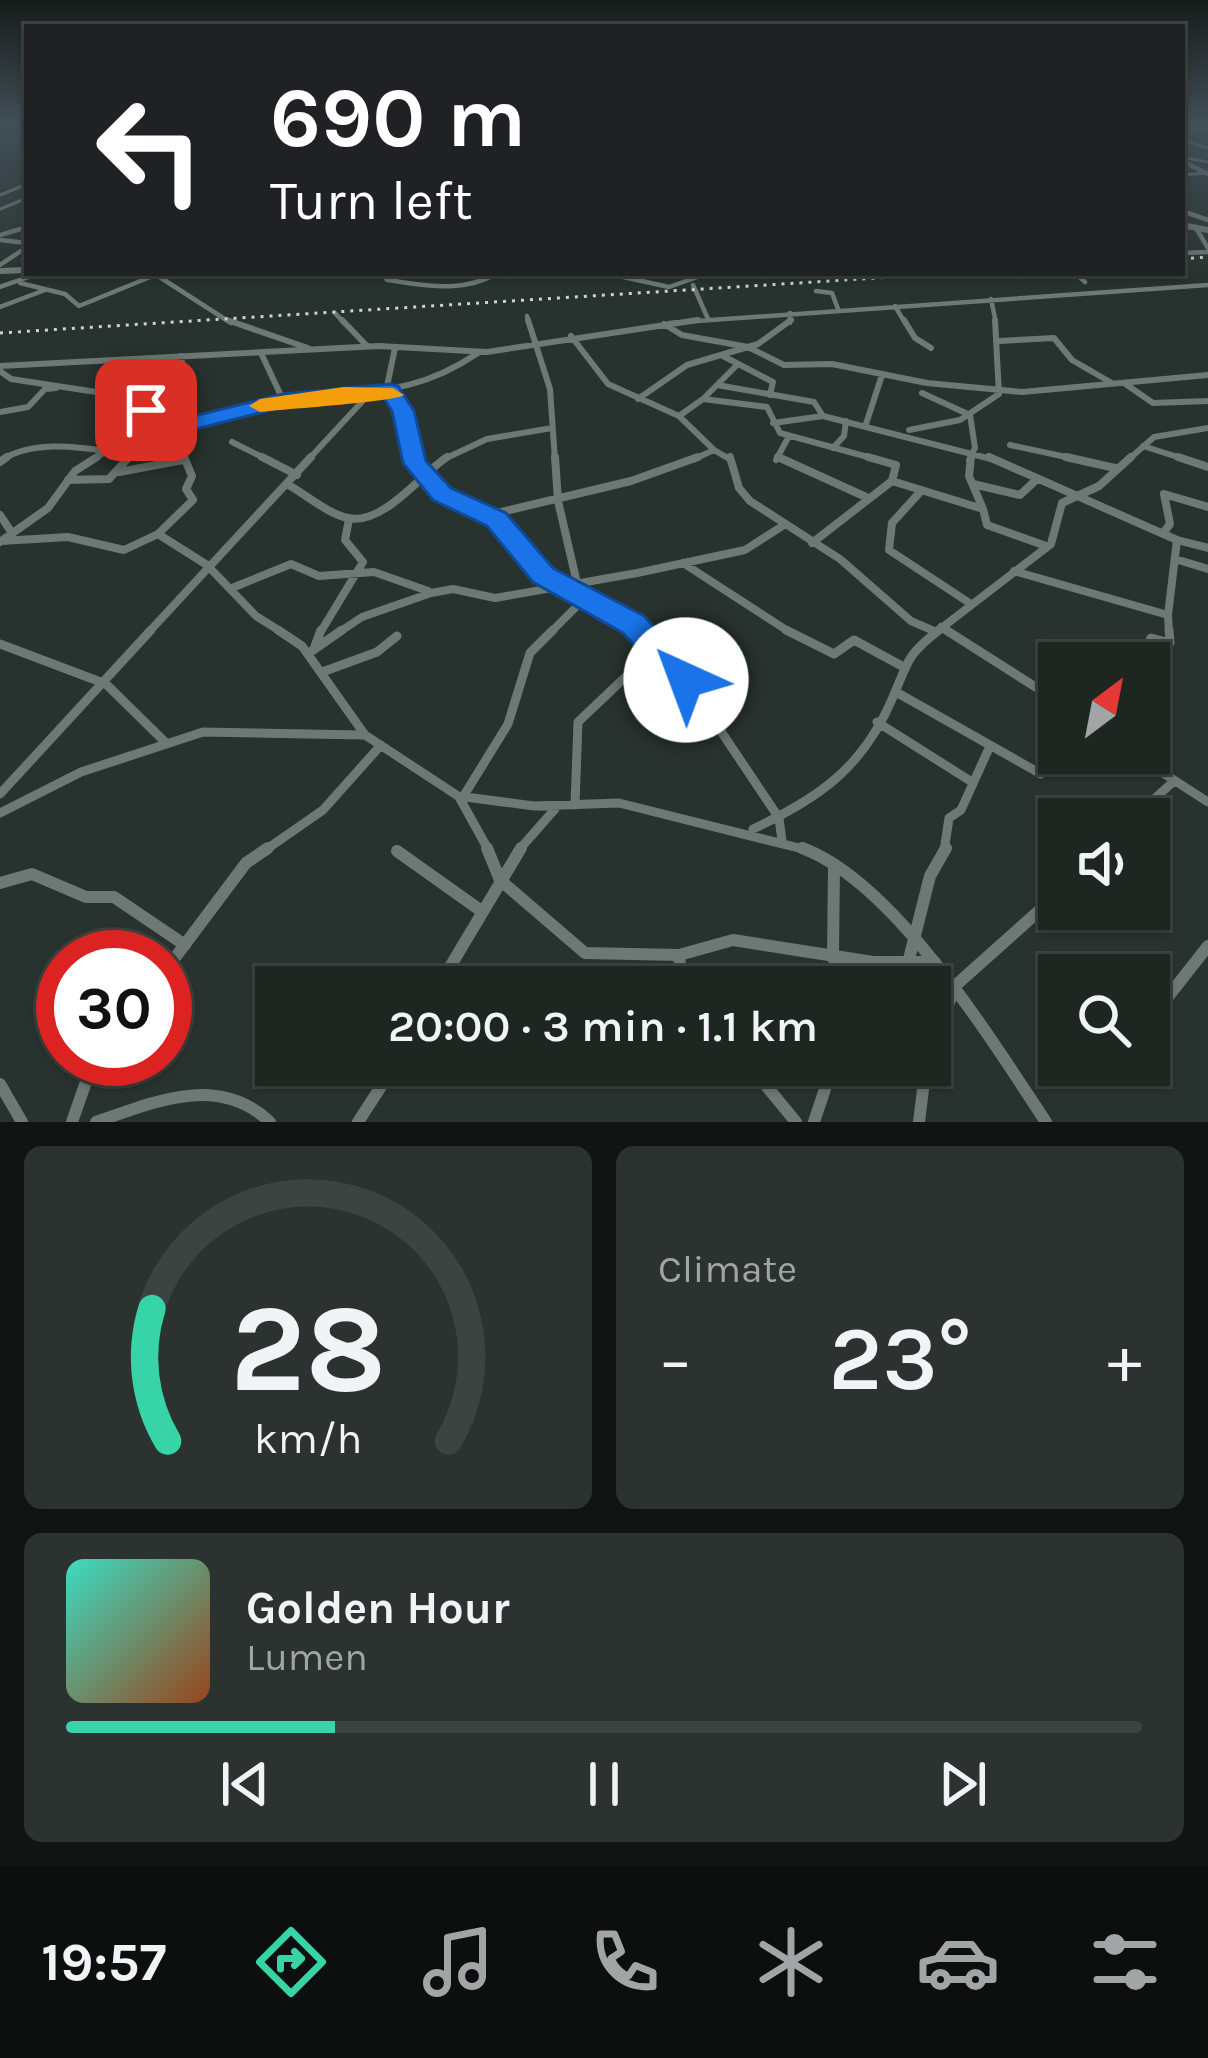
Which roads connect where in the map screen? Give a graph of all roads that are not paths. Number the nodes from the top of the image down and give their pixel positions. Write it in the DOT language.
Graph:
graph roads {
  1 [pos="1208,225"];
  2 [pos="1185,226"];
  3 [pos="1196,228"];
  4 [pos="24,248"];
  5 [pos="1208,250"];
  6 [pos="0,268"];
  7 [pos="34,276"];
  8 [pos="154,276"];
  9 [pos="161,276"];
  10 [pos="385,276"];
  11 [pos="492,276"];
  12 [pos="614,276"];
  13 [pos="700,276"];
  14 [pos="1078,276"];
  15 [pos="1085,282"];
  16 [pos="20,283"];
  17 [pos="693,283"];
  18 [pos="1208,285"];
  19 [pos="0,287"];
  20 [pos="46,290"];
  21 [pos="816,292"];
  22 [pos="991,299"];
  23 [pos="896,306"];
  24 [pos="0,307"];
  25 [pos="839,310"];
  26 [pos="335,313"];
  27 [pos="790,313"];
  28 [pos="527,316"];
  29 [pos="709,319"];
  30 [pos="662,323"];
  31 [pos="586,333"];
  32 [pos="569,335"];
  33 [pos="579,341"];
  34 [pos="1000,341"];
  35 [pos="534,343"];
  36 [pos="368,347"];
  37 [pos="392,348"];
  38 [pos="752,348"];
  39 [pos="932,348"];
  40 [pos="316,350"];
  41 [pos="261,352"];
  42 [pos="479,352"];
  43 [pos="203,354"];
  44 [pos="722,355"];
  45 [pos="181,356"];
  46 [pos="738,364"];
  47 [pos="784,365"];
  48 [pos="0,369"];
  49 [pos="183,369"];
  50 [pos="883,375"];
  51 [pos="1208,375"];
  52 [pos="4,379"];
  53 [pos="1123,381"];
  54 [pos="773,382"];
  55 [pos="1112,382"];
  56 [pos="717,385"];
  57 [pos="62,388"];
  58 [pos="1002,390"];
  59 [pos="388,391"];
  60 [pos="371,392"];
  61 [pos="770,392"];
  62 [pos="922,393"];
  63 [pos="636,399"];
  64 [pos="703,399"];
  65 [pos="283,400"];
  66 [pos="1208,401"];
  67 [pos="767,407"];
  68 [pos="0,412"];
  69 [pos="970,415"];
  70 [pos="169,416"];
  71 [pos="679,416"];
  72 [pos="823,416"];
  73 [pos="846,422"];
  74 [pos="772,423"];
  75 [pos="188,424"];
  76 [pos="866,424"];
  77 [pos="552,428"];
  78 [pos="1208,428"];
  79 [pos="168,429"];
  80 [pos="902,430"];
  81 [pos="789,436"];
  82 [pos="145,440"];
  83 [pos="232,442"];
  84 [pos="1142,445"];
  85 [pos="1010,446"];
  86 [pos="833,448"];
  87 [pos="714,450"];
  88 [pos="107,451"];
  89 [pos="974,451"];
  90 [pos="183,460"];
  91 [pos="0,462"];
  92 [pos="1115,467"];
  93 [pos="1208,467"];
  94 [pos="117,472"];
  95 [pos="424,474"];
  96 [pos="297,475"];
  97 [pos="1037,479"];
  98 [pos="68,480"];
  99 [pos="892,481"];
  100 [pos="972,483"];
  101 [pos="287,484"];
  102 [pos="921,491"];
  103 [pos="1001,492"];
  104 [pos="977,495"];
  105 [pos="1077,496"];
  106 [pos="867,497"];
  107 [pos="557,501"];
  108 [pos="964,503"];
  109 [pos="1208,507"];
  110 [pos="982,509"];
  111 [pos="0,515"];
  112 [pos="489,515"];
  113 [pos="349,519"];
  114 [pos="784,525"];
  115 [pos="11,532"];
  116 [pos="1164,532"];
  117 [pos="158,533"];
  118 [pos="24,539"];
  119 [pos="0,541"];
  120 [pos="1178,541"];
  121 [pos="812,543"];
  122 [pos="1048,546"];
  123 [pos="1208,548"];
  124 [pos="709,558"];
  125 [pos="1175,559"];
  126 [pos="677,561"];
  127 [pos="207,566"];
  128 [pos="697,567"];
  129 [pos="1208,569"];
  130 [pos="359,570"];
  131 [pos="1014,571"];
  132 [pos="577,583"];
  133 [pos="558,585"];
  134 [pos="232,588"];
  135 [pos="431,592"];
  136 [pos="584,599"];
  137 [pos="970,604"];
  138 [pos="1168,615"];
  139 [pos="938,630"];
  140 [pos="397,636"];
  141 [pos="650,642"];
  142 [pos="1170,642"];
  143 [pos="0,644"];
  144 [pos="312,651"];
  145 [pos="900,665"];
  146 [pos="325,671"];
  147 [pos="101,681"];
  148 [pos="1038,690"];
  149 [pos="896,692"];
  150 [pos="344,712"];
  151 [pos="877,722"];
  152 [pos="333,731"];
  153 [pos="365,735"];
  154 [pos="166,743"];
  155 [pos="381,744"];
  156 [pos="990,746"];
  157 [pos="1038,772"];
  158 [pos="1164,774"];
  159 [pos="1174,781"];
  160 [pos="972,782"];
  161 [pos="0,794"];
  162 [pos="461,796"];
  163 [pos="1155,798"];
  164 [pos="1208,802"];
  165 [pos="575,805"];
  166 [pos="557,807"];
  167 [pos="0,813"];
  168 [pos="779,818"];
  169 [pos="749,830"];
  170 [pos="782,841"];
  171 [pos="397,851"];
  172 [pos="834,864"];
  173 [pos="500,880"];
  174 [pos="0,883"];
  175 [pos="480,910"];
  176 [pos="1038,912"];
  177 [pos="163,930"];
  178 [pos="192,936"];
  179 [pos="914,940"];
  180 [pos="1208,946"];
  181 [pos="679,955"];
  182 [pos="833,957"];
  183 [pos="936,962"];
  184 [pos="908,963"];
  185 [pos="449,966"];
  186 [pos="680,966"];
  187 [pos="836,966"];
  188 [pos="956,985"];
  189 [pos="1170,994"];
  190 [pos="951,997"];
  191 [pos="0,1084"];
  192 [pos="85,1086"];
  193 [pos="381,1086"];
  194 [pos="766,1086"];
  195 [pos="825,1086"];
  196 [pos="924,1086"];
  197 [pos="22,1122"];
  198 [pos="72,1122"];
  199 [pos="96,1122"];
  200 [pos="270,1122"];
  201 [pos="358,1122"];
  202 [pos="796,1122"];
  203 [pos="814,1122"];
  204 [pos="920,1122"];
  205 [pos="1046,1122"];
  1 -- 3 [label="street"];
  2 -- 3 [label="street"];
  3 -- 5 [label="street"];
  4 -- 6 [label="street"];
  7 -- 16 [label="street"];
  8 -- 20 [label="street"];
  9 -- 40 [label="street"];
  10 -- 11 [label="street"];
  12 -- 17 [label="street"];
  13 -- 17 [label="street"];
  14 -- 15 [label="street"];
  16 -- 19 [label="street"];
  16 -- 20 [label="street"];
  17 -- 29 [label="street"];
  18 -- 22 [label="street"];
  20 -- 24 [label="street"];
  21 -- 25 [label="street"];
  22 -- 23 [label="street"];
  22 -- 34 [label="street"];
  23 -- 25 [label="street"];
  23 -- 39 [label="street"];
  25 -- 27 [label="street"];
  26 -- 36 [label="street"];
  27 -- 29 [label="street"];
  27 -- 38 [label="street"];
  28 -- 35 [label="street"];
  29 -- 30 [label="street"];
  30 -- 31 [label="street"];
  30 -- 38 [label="street"];
  31 -- 32 [label="street"];
  31 -- 33 [label="street"];
  32 -- 33 [label="street"];
  32 -- 35 [label="street"];
  33 -- 63 [label="street"];
  34 -- 55 [label="street"];
  34 -- 58 [label="street"];
  35 -- 42 [label="street"];
  35 -- 77 [label="street"];
  36 -- 37 [label="street"];
  36 -- 40 [label="street"];
  37 -- 42 [label="street"];
  37 -- 59 [label="street"];
  38 -- 44 [label="street"];
  38 -- 47 [label="street"];
  40 -- 41 [label="street"];
  41 -- 43 [label="street"];
  41 -- 65 [label="street"];
  42 -- 59 [label="street"];
  43 -- 45 [label="street"];
  43 -- 49 [label="street"];
  44 -- 46 [label="street"];
  44 -- 63 [label="street"];
  45 -- 48 [label="street"];
  45 -- 49 [label="street"];
  46 -- 54 [label="street"];
  46 -- 56 [label="street"];
  47 -- 50 [label="street"];
  47 -- 54 [label="street"];
  48 -- 52 [label="street"];
  49 -- 70 [label="street"];
  50 -- 58 [label="street"];
  50 -- 76 [label="street"];
  51 -- 53 [label="street"];
  52 -- 57 [label="street"];
  53 -- 55 [label="street"];
  53 -- 66 [label="street"];
  54 -- 61 [label="street"];
  55 -- 58 [label="street"];
  56 -- 61 [label="street"];
  56 -- 64 [label="street"];
  57 -- 68 [label="street"];
  57 -- 70 [label="street"];
  58 -- 69 [label="street"];
  59 -- 60 [label="street"];
  59 -- 95 [label="street"];
  60 -- 65 [label="street"];
  60 -- 96 [label="street"];
  61 -- 67 [label="street"];
  61 -- 72 [label="street"];
  62 -- 69 [label="street"];
  63 -- 71 [label="street"];
  64 -- 67 [label="street"];
  64 -- 71 [label="street"];
  65 -- 75 [label="street"];
  67 -- 74 [label="street"];
  69 -- 80 [label="street"];
  69 -- 89 [label="street"];
  70 -- 75 [label="street"];
  70 -- 79 [label="street"];
  71 -- 87 [label="street"];
  72 -- 73 [label="street"];
  72 -- 74 [label="street"];
  73 -- 76 [label="street"];
  73 -- 86 [label="street"];
  74 -- 81 [label="street"];
  75 -- 79 [label="street"];
  76 -- 80 [label="street"];
  77 -- 95 [label="street"];
  77 -- 107 [label="street"];
  78 -- 84 [label="street"];
  79 -- 82 [label="street"];
  79 -- 90 [label="street"];
  80 -- 89 [label="street"];
  81 -- 86 [label="street"];
  81 -- 106 [label="street"];
  82 -- 88 [label="street"];
  82 -- 94 [label="street"];
  83 -- 96 [label="street"];
  84 -- 92 [label="street"];
  84 -- 93 [label="street"];
  85 -- 92 [label="street"];
  86 -- 99 [label="street"];
  87 -- 107 [label="street"];
  87 -- 114 [label="street"];
  88 -- 91 [label="street"];
  88 -- 98 [label="street"];
  89 -- 97 [label="street"];
  89 -- 100 [label="street"];
  90 -- 94 [label="street"];
  90 -- 117 [label="street"];
  92 -- 105 [label="street"];
  94 -- 98 [label="street"];
  95 -- 112 [label="street"];
  95 -- 113 [label="street"];
  96 -- 101 [label="street"];
  97 -- 103 [label="street"];
  97 -- 105 [label="street"];
  98 -- 115 [label="street"];
  99 -- 102 [label="street"];
  99 -- 106 [label="street"];
  100 -- 103 [label="street"];
  100 -- 104 [label="street"];
  101 -- 113 [label="street"];
  101 -- 127 [label="street"];
  102 -- 108 [label="street"];
  102 -- 137 [label="street"];
  103 -- 104 [label="street"];
  104 -- 108 [label="street"];
  104 -- 110 [label="street"];
  105 -- 116 [label="street"];
  105 -- 122 [label="street"];
  106 -- 121 [label="street"];
  107 -- 112 [label="street"];
  107 -- 132 [label="street"];
  108 -- 110 [label="street"];
  109 -- 116 [label="street"];
  110 -- 122 [label="street"];
  111 -- 115 [label="street"];
  112 -- 133 [label="street"];
  113 -- 130 [label="street"];
  114 -- 121 [label="street"];
  114 -- 124 [label="street"];
  115 -- 118 [label="street"];
  115 -- 119 [label="street"];
  116 -- 120 [label="street"];
  117 -- 118 [label="street"];
  117 -- 127 [label="street"];
  118 -- 119 [label="street"];
  120 -- 123 [label="street"];
  120 -- 125 [label="street"];
  121 -- 139 [label="street"];
  122 -- 131 [label="street"];
  124 -- 126 [label="street"];
  124 -- 128 [label="street"];
  125 -- 129 [label="street"];
  125 -- 138 [label="street"];
  126 -- 128 [label="street"];
  126 -- 132 [label="street"];
  127 -- 134 [label="street"];
  127 -- 147 [label="street"];
  128 -- 145 [label="street"];
  130 -- 134 [label="street"];
  130 -- 135 [label="street"];
  130 -- 144 [label="street"];
  131 -- 137 [label="street"];
  131 -- 138 [label="street"];
  132 -- 133 [label="street"];
  133 -- 135 [label="street"];
  133 -- 136 [label="street"];
  134 -- 144 [label="street"];
  135 -- 144 [label="street"];
  136 -- 141 [label="street"];
  136 -- 162 [label="street"];
  137 -- 139 [label="street"];
  138 -- 142 [label="street"];
  139 -- 145 [label="street"];
  139 -- 148 [label="street"];
  140 -- 146 [label="street"];
  141 -- 165 [label="street"];
  141 -- 168 [label="street"];
  143 -- 147 [label="street"];
  144 -- 146 [label="street"];
  145 -- 149 [label="street"];
  146 -- 150 [label="street"];
  147 -- 154 [label="street"];
  147 -- 161 [label="street"];
  149 -- 151 [label="street"];
  149 -- 156 [label="street"];
  150 -- 152 [label="street"];
  150 -- 153 [label="street"];
  151 -- 160 [label="street"];
  151 -- 168 [label="street"];
  152 -- 153 [label="street"];
  152 -- 154 [label="street"];
  153 -- 155 [label="street"];
  154 -- 167 [label="street"];
  155 -- 162 [label="street"];
  155 -- 178 [label="street"];
  156 -- 157 [label="street"];
  156 -- 160 [label="street"];
  158 -- 159 [label="street"];
  159 -- 163 [label="street"];
  159 -- 164 [label="street"];
  160 -- 179 [label="street"];
  162 -- 166 [label="street"];
  162 -- 173 [label="street"];
  165 -- 166 [label="street"];
  165 -- 169 [label="street"];
  166 -- 173 [label="street"];
  168 -- 169 [label="street"];
  168 -- 170 [label="street"];
  169 -- 170 [label="street"];
  170 -- 172 [label="street"];
  171 -- 175 [label="street"];
  172 -- 179 [label="street"];
  172 -- 182 [label="street"];
  173 -- 175 [label="street"];
  173 -- 181 [label="street"];
  174 -- 177 [label="street"];
  175 -- 185 [label="street"];
  176 -- 188 [label="street"];
  179 -- 183 [label="street"];
  179 -- 184 [label="street"];
  180 -- 189 [label="street"];
  181 -- 182 [label="street"];
  181 -- 186 [label="street"];
  182 -- 184 [label="street"];
  182 -- 187 [label="street"];
  183 -- 184 [label="street"];
  183 -- 188 [label="street"];
  188 -- 190 [label="street"];
  188 -- 205 [label="street"];
  191 -- 197 [label="street"];
  192 -- 198 [label="street"];
  193 -- 201 [label="street"];
  194 -- 202 [label="street"];
  195 -- 203 [label="street"];
  196 -- 204 [label="street"];
  199 -- 200 [label="street"];
}
